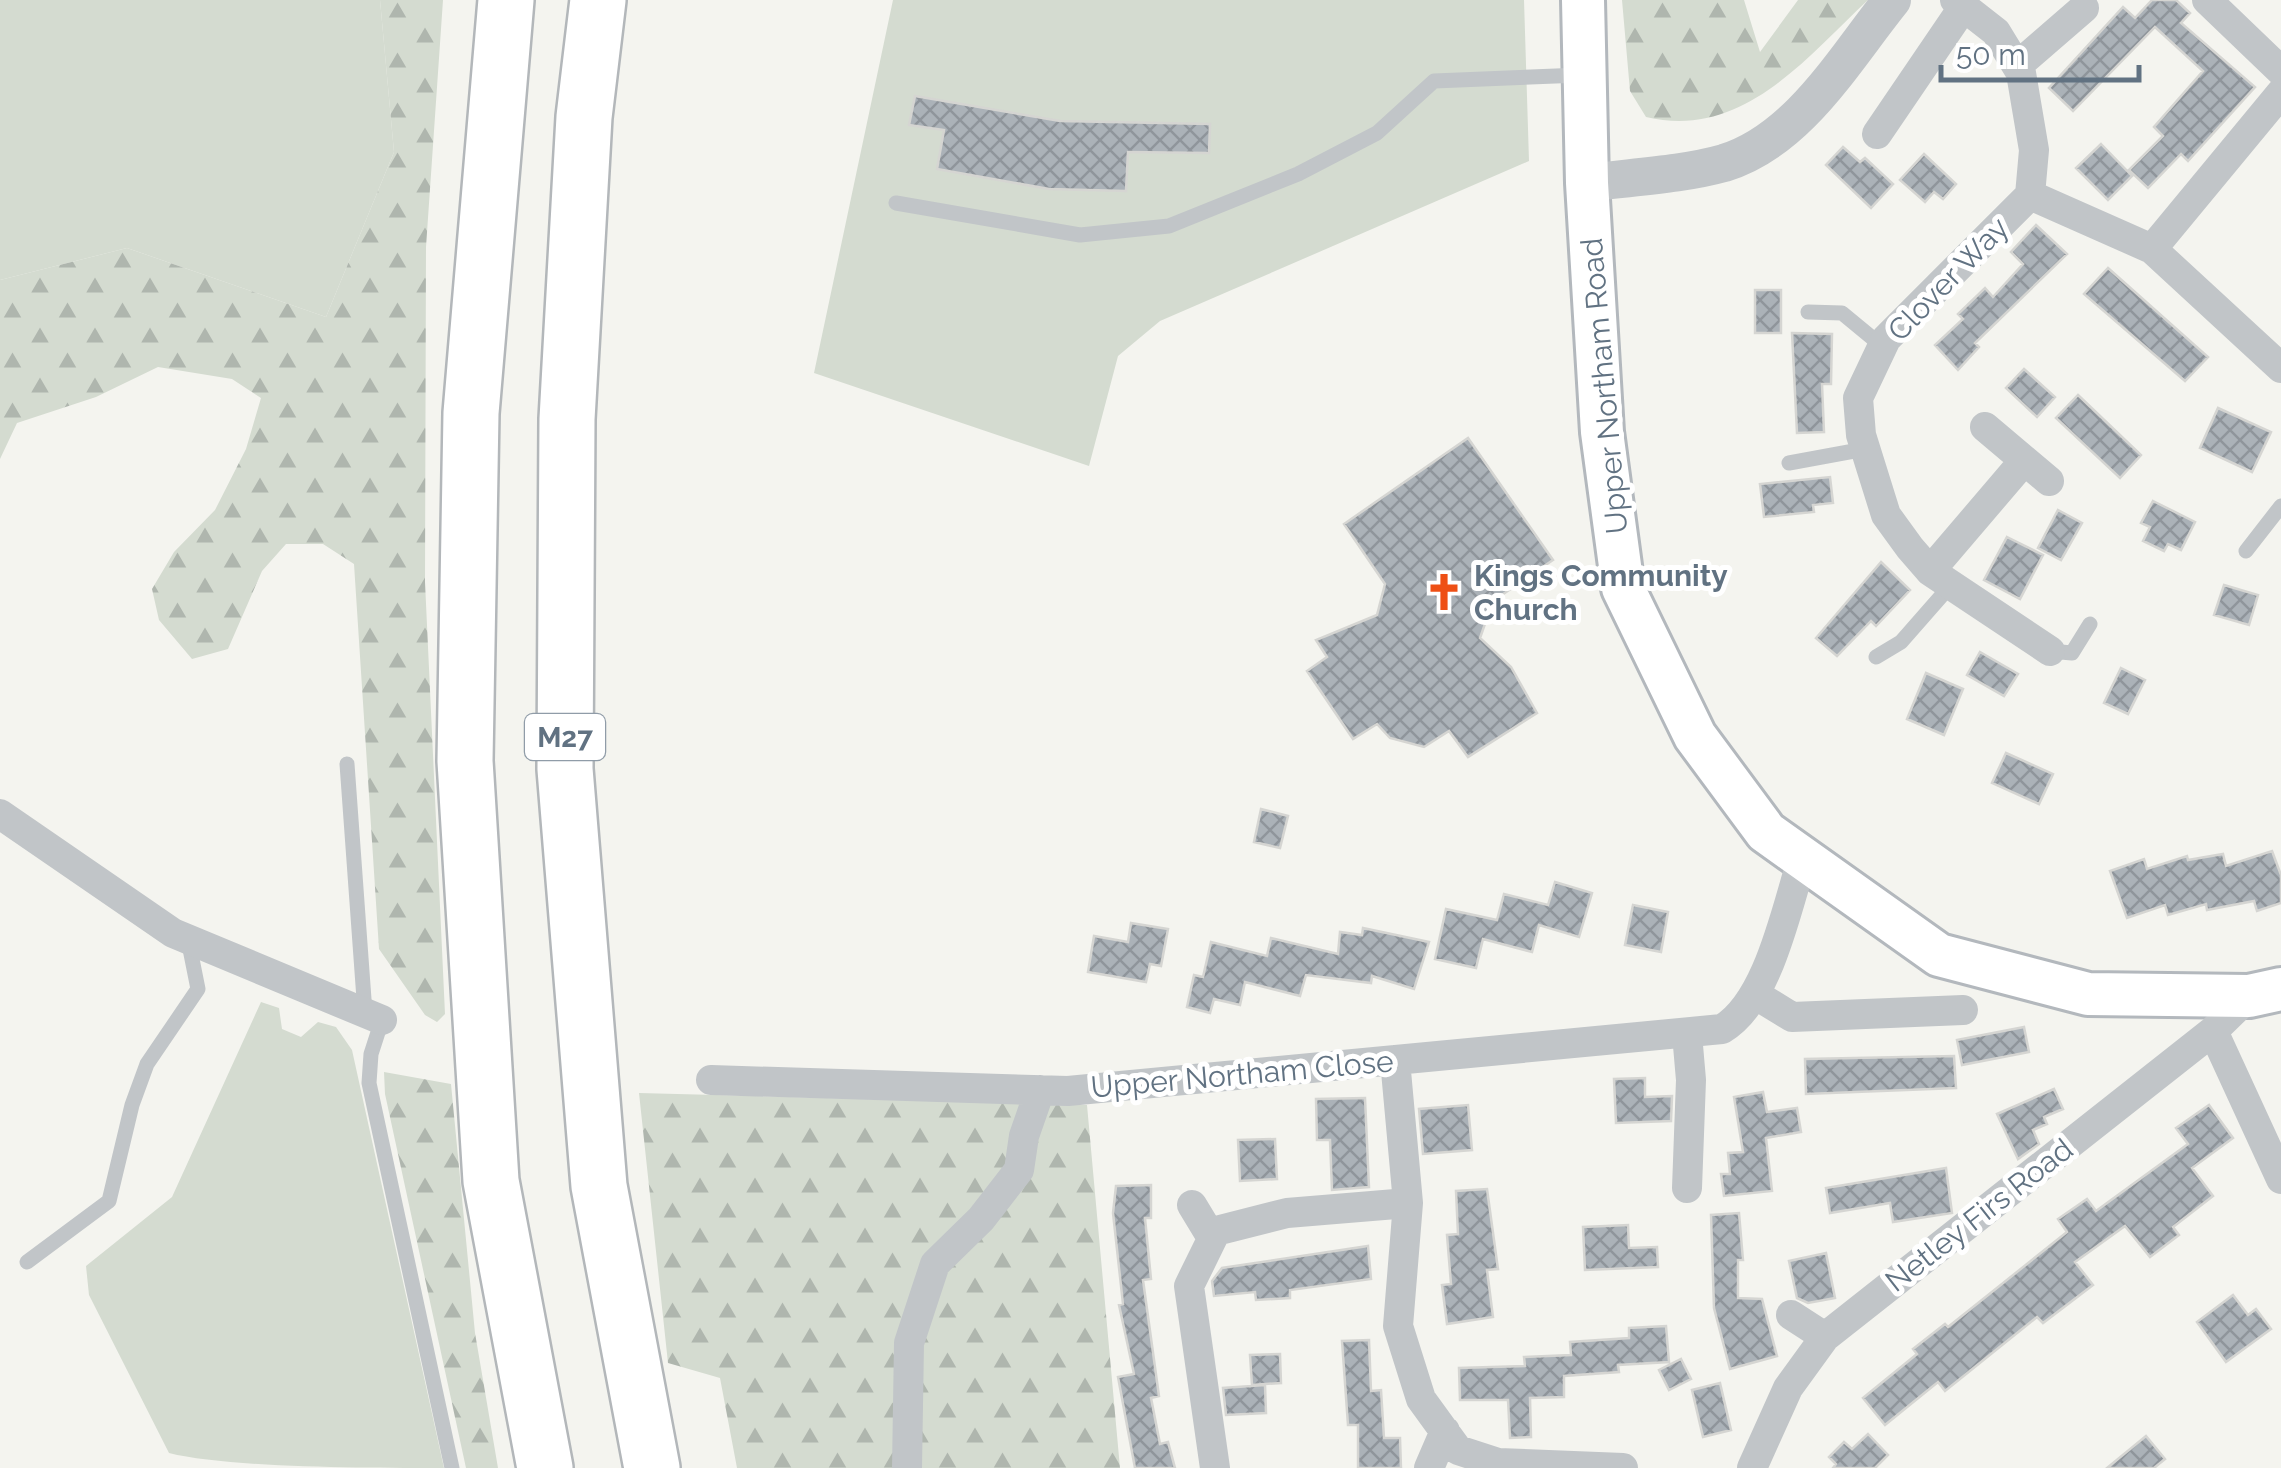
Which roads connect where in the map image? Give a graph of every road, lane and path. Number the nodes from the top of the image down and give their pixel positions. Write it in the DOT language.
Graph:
graph roads {
  1 [pos="502,0"];
  2 [pos="598,0"];
  3 [pos="1583,0"];
  4 [pos="1892,0"];
  5 [pos="2207,0"];
  6 [pos="1960,3"];
  7 [pos="2084,8"];
  8 [pos="2017,66"];
  9 [pos="2281,71"];
  10 [pos="1585,75"];
  11 [pos="2281,93"];
  12 [pos="1877,134"];
  13 [pos="1587,184"];
  14 [pos="2030,195"];
  15 [pos="896,203"];
  16 [pos="2152,249"];
  17 [pos="1808,312"];
  18 [pos="1882,346"];
  19 [pos="2281,368"];
  20 [pos="1985,427"];
  21 [pos="1864,449"];
  22 [pos="2022,462"];
  23 [pos="1789,463"];
  24 [pos="2049,481"];
  25 [pos="2281,506"];
  26 [pos="2246,551"];
  27 [pos="1941,578"];
  28 [pos="2090,624"];
  29 [pos="2050,651"];
  30 [pos="1876,657"];
  31 [pos="347,764"];
  32 [pos="0,814"];
  33 [pos="1802,860"];
  34 [pos="188,939"];
  35 [pos="2265,992"];
  36 [pos="1756,995"];
  37 [pos="1964,1010"];
  38 [pos="373,1017"];
  39 [pos="2213,1031"];
  40 [pos="1687,1034"];
  41 [pos="1396,1060"];
  42 [pos="711,1080"];
  43 [pos="1040,1090"];
  44 [pos="2281,1179"];
  45 [pos="1687,1188"];
  46 [pos="1408,1202"];
  47 [pos="1192,1205"];
  48 [pos="1212,1238"];
  49 [pos="27,1262"];
  50 [pos="1792,1315"];
  51 [pos="1825,1337"];
  52 [pos="1445,1432"];
  53 [pos="908,1435"];
  54 [pos="1498,1466"];
  55 [pos="452,1468"];
  56 [pos="546,1468"];
  57 [pos="652,1468"];
  58 [pos="907,1468"];
  59 [pos="927,1468"];
  60 [pos="1215,1468"];
  61 [pos="1430,1468"];
  62 [pos="1624,1468"];
  63 [pos="1752,1468"];
  1 -- 56 [label="highway"];
  2 -- 57 [label="highway, M27"];
  3 -- 10 [label="main road, Upper Northam Road"];
  4 -- 13 [label="street"];
  5 -- 9 [label="street"];
  6 -- 8 [label="street, Clover Way"];
  6 -- 12 [label="street, Clover Way"];
  7 -- 8 [label="street"];
  8 -- 14 [label="street, Clover Way"];
  10 -- 13 [label="main road, Upper Northam Road"];
  10 -- 15 [label="lane"];
  11 -- 16 [label="street"];
  13 -- 33 [label="main road, Upper Northam Road"];
  14 -- 16 [label="street"];
  14 -- 18 [label="street, Clover Way"];
  16 -- 19 [label="street"];
  17 -- 18 [label="lane"];
  18 -- 21 [label="street, Clover Way"];
  20 -- 22 [label="street"];
  21 -- 23 [label="lane"];
  21 -- 27 [label="street, Clover Way"];
  22 -- 24 [label="street"];
  22 -- 27 [label="street"];
  25 -- 26 [label="lane"];
  27 -- 29 [label="street, Clover Way"];
  27 -- 30 [label="lane"];
  28 -- 29 [label="lane"];
  31 -- 38 [label="lane"];
  32 -- 34 [label="street"];
  33 -- 35 [label="main road, Upper Northam Road"];
  33 -- 36 [label="street, Upper Northam Close"];
  34 -- 38 [label="street"];
  34 -- 49 [label="lane"];
  35 -- 39 [label="street, Netley Firs Road"];
  36 -- 37 [label="street"];
  36 -- 40 [label="street, Upper Northam Close"];
  38 -- 55 [label="lane"];
  39 -- 44 [label="street"];
  39 -- 51 [label="street, Netley Firs Road"];
  40 -- 41 [label="street, Upper Northam Close"];
  40 -- 45 [label="street"];
  41 -- 43 [label="street, Upper Northam Close"];
  41 -- 46 [label="street"];
  42 -- 43 [label="street, Upper Northam Close"];
  43 -- 53 [label="street"];
  46 -- 48 [label="street"];
  46 -- 52 [label="street"];
  47 -- 48 [label="street"];
  48 -- 60 [label="street"];
  50 -- 51 [label="street"];
  51 -- 63 [label="street, Netley Firs Road"];
  52 -- 54 [label="street"];
  52 -- 61 [label="street"];
  53 -- 58 [label="street"];
  53 -- 59 [label="street"];
  54 -- 62 [label="street"];
}
